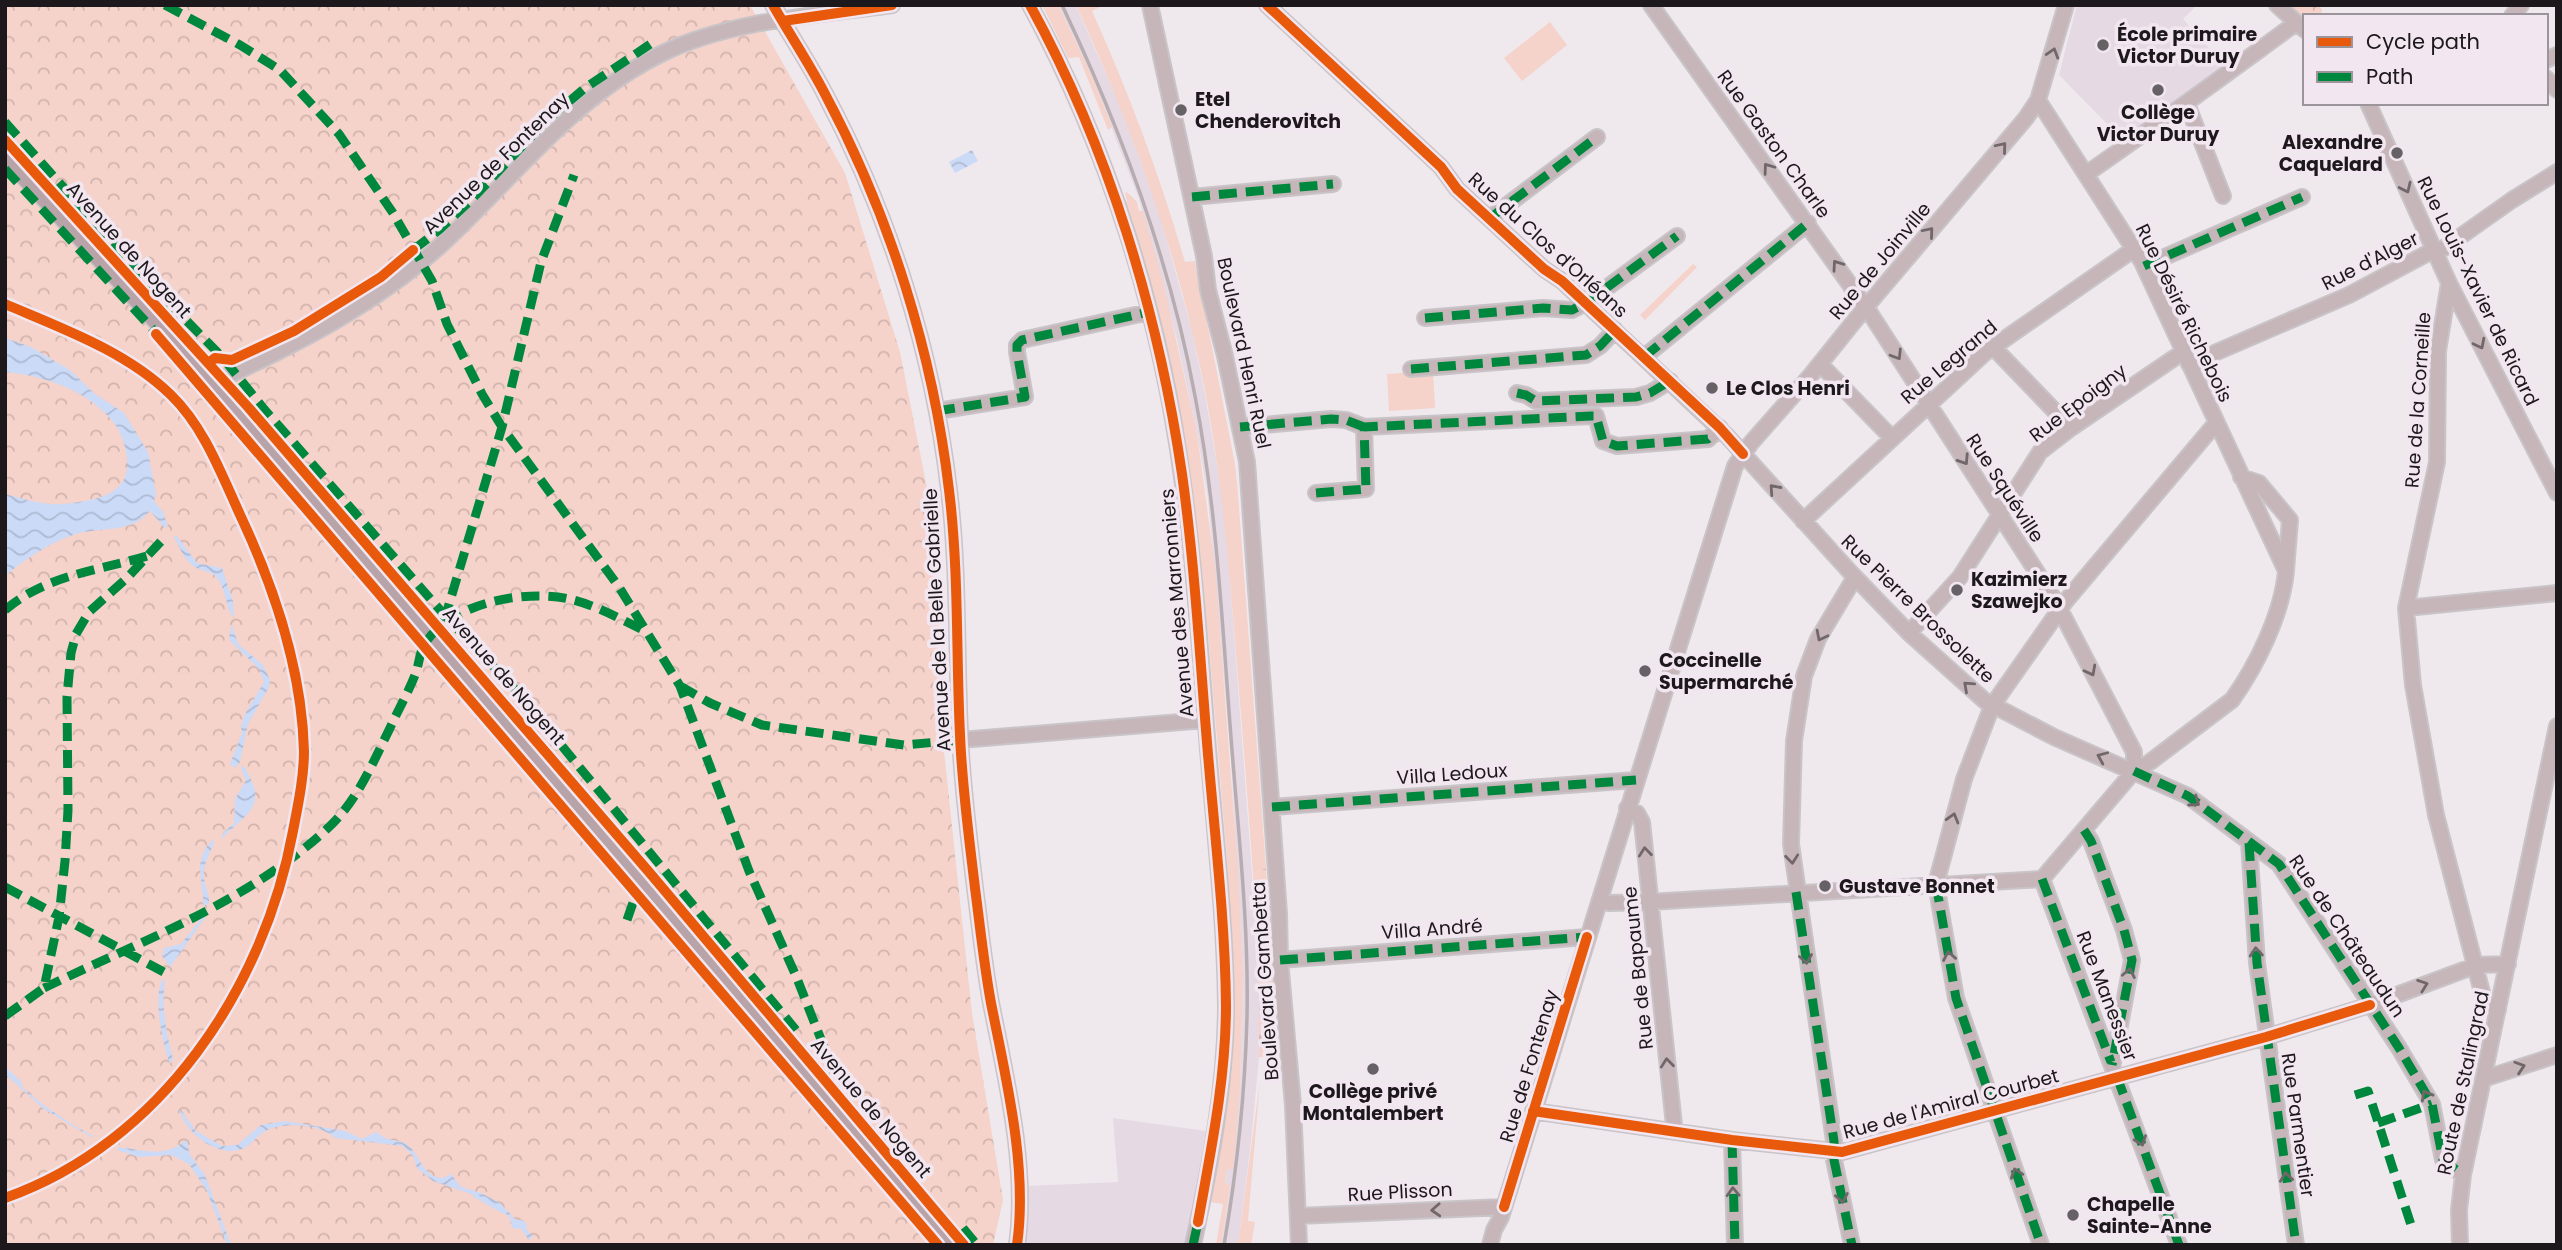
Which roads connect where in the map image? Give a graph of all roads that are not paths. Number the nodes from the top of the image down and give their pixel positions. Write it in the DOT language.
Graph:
graph roads {
  1 [pos="773,5"];
  2 [pos="892,5"];
  3 [pos="1030,5"];
  4 [pos="1150,5"];
  5 [pos="1267,5"];
  6 [pos="1651,5"];
  7 [pos="2066,5"];
  8 [pos="2277,5"];
  9 [pos="783,21"];
  10 [pos="2300,27"];
  11 [pos="2038,100"];
  12 [pos="2187,104"];
  13 [pos="2369,105"];
  14 [pos="1597,137"];
  15 [pos="5,155"];
  16 [pos="2557,172"];
  17 [pos="2086,174"];
  18 [pos="1333,184"];
  19 [pos="2223,196"];
  20 [pos="1192,197"];
  21 [pos="2302,197"];
  22 [pos="1490,218"];
  23 [pos="1808,223"];
  24 [pos="1677,236"];
  25 [pos="2134,249"];
  26 [pos="2435,251"];
  27 [pos="2144,266"];
  28 [pos="2449,283"];
  29 [pos="1586,303"];
  30 [pos="1866,307"];
  31 [pos="1149,312"];
  32 [pos="1425,318"];
  33 [pos="1615,330"];
  34 [pos="1993,347"];
  35 [pos="1644,357"];
  36 [pos="2186,358"];
  37 [pos="1820,364"];
  38 [pos="1411,369"];
  39 [pos="1670,381"];
  40 [pos="213,383"];
  41 [pos="1517,393"];
  42 [pos="1928,404"];
  43 [pos="937,411"];
  44 [pos="2216,424"];
  45 [pos="1240,427"];
  46 [pos="1364,427"];
  47 [pos="1720,428"];
  48 [pos="2071,428"];
  49 [pos="1892,438"];
  50 [pos="1743,454"];
  51 [pos="2241,477"];
  52 [pos="1315,493"];
  53 [pos="2557,494"];
  54 [pos="2000,516"];
  55 [pos="1803,521"];
  56 [pos="1713,535"];
  57 [pos="2286,571"];
  58 [pos="1855,577"];
  59 [pos="2557,593"];
  60 [pos="2406,608"];
  61 [pos="2060,610"];
  62 [pos="1909,633"];
  63 [pos="1992,706"];
  64 [pos="1264,714"];
  65 [pos="1205,720"];
  66 [pos="2557,726"];
  67 [pos="960,740"];
  68 [pos="2134,771"];
  69 [pos="1636,780"];
  70 [pos="1272,807"];
  71 [pos="1627,808"];
  72 [pos="2084,830"];
  73 [pos="2249,843"];
  74 [pos="2042,879"];
  75 [pos="1936,884"];
  76 [pos="1796,892"];
  77 [pos="1600,901"];
  78 [pos="1649,902"];
  79 [pos="1587,937"];
  80 [pos="1280,960"];
  81 [pos="2508,964"];
  82 [pos="2477,965"];
  83 [pos="2370,1005"];
  84 [pos="2498,1010"];
  85 [pos="2266,1037"];
  86 [pos="2557,1055"];
  87 [pos="2115,1071"];
  88 [pos="2483,1079"];
  89 [pos="1533,1111"];
  90 [pos="1995,1111"];
  91 [pos="1673,1131"];
  92 [pos="1732,1140"];
  93 [pos="1835,1152"];
  94 [pos="2463,1175"];
  95 [pos="1504,1206"];
  96 [pos="2459,1210"];
  97 [pos="1298,1216"];
  98 [pos="951,1245"];
  99 [pos="1017,1245"];
  100 [pos="1193,1245"];
  101 [pos="1299,1245"];
  102 [pos="1490,1245"];
  103 [pos="1735,1245"];
  104 [pos="1852,1245"];
  105 [pos="2041,1245"];
  106 [pos="2179,1245"];
  107 [pos="2296,1245"];
  108 [pos="2459,1245"];
  109 [pos="2469,1245"];
  1 -- 9 [label="street, Avenue de la Belle Gabrielle"];
  2 -- 9 [label="street, Avenue de Fontenay"];
  3 -- 31 [label="street, Avenue des Marronniers"];
  4 -- 20 [label="street, Boulevard Henri Ruel"];
  5 -- 22 [label="street, Rue du Clos d'Orléans"];
  23 -- 6 [label="street, Rue Gaston Charle, one-way"];
  11 -- 7 [label="street, Rue de Joinville, one-way"];
  8 -- 10 [label="street"];
  9 -- 40 [label="street, Avenue de Fontenay"];
  9 -- 43 [label="street, Avenue de la Belle Gabrielle"];
  10 -- 12 [label="street"];
  11 -- 17 [label="street, Rue Désiré Richebois"];
  30 -- 11 [label="street, Rue de Joinville, one-way"];
  12 -- 17 [label="street"];
  12 -- 19 [label="street"];
  13 -- 26 [label="street, Rue Louis-Xavier de Ricard, one-way"];
  14 -- 22 [label="street"];
  15 -- 40 [label="main road, Avenue de Nogent"];
  16 -- 26 [label="street, Rue d'Alger"];
  17 -- 25 [label="street, Rue Désiré Richebois"];
  18 -- 20 [label="street"];
  20 -- 45 [label="street, Boulevard Henri Ruel"];
  21 -- 27 [label="street"];
  22 -- 29 [label="street, Rue du Clos d'Orléans"];
  30 -- 23 [label="street, Rue Gaston Charle, one-way"];
  23 -- 35 [label="street"];
  24 -- 29 [label="street"];
  25 -- 27 [label="street, Rue Désiré Richebois"];
  25 -- 34 [label="street, Rue Legrand"];
  26 -- 28 [label="street, Rue Louis-Xavier de Ricard"];
  26 -- 36 [label="street, Rue d'Alger"];
  27 -- 36 [label="street, Rue Désiré Richebois"];
  28 -- 53 [label="street, Rue Louis-Xavier de Ricard, one-way"];
  28 -- 60 [label="street, Rue de la Corneille"];
  29 -- 32 [label="street"];
  29 -- 33 [label="street, Rue du Clos d'Orléans"];
  30 -- 37 [label="street, Rue de Joinville"];
  30 -- 42 [label="street, Rue Squéville, one-way"];
  31 -- 43 [label="street"];
  31 -- 65 [label="street, Avenue des Marronniers"];
  33 -- 35 [label="street, Rue du Clos d'Orléans"];
  33 -- 38 [label="street"];
  34 -- 42 [label="street, Rue Legrand"];
  34 -- 48 [label="street"];
  35 -- 39 [label="street, Rue du Clos d'Orléans"];
  36 -- 44 [label="street, Rue Désiré Richebois"];
  36 -- 48 [label="street, Rue Epoigny"];
  37 -- 49 [label="street"];
  37 -- 50 [label="street, Rue de Joinville"];
  39 -- 41 [label="street"];
  39 -- 47 [label="street, Rue du Clos d'Orléans"];
  40 -- 98 [label="main road, Avenue de Nogent"];
  42 -- 49 [label="street, Rue Legrand"];
  42 -- 54 [label="street, Rue Squéville, one-way"];
  43 -- 67 [label="street, Avenue de la Belle Gabrielle"];
  44 -- 51 [label="street, Rue Désiré Richebois"];
  44 -- 61 [label="street"];
  45 -- 46 [label="street"];
  45 -- 64 [label="street, Boulevard Henri Ruel"];
  46 -- 47 [label="street"];
  46 -- 52 [label="street"];
  47 -- 50 [label="street, Rue du Clos d'Orléans"];
  48 -- 54 [label="street, Rue Epoigny"];
  49 -- 55 [label="street, Rue Legrand"];
  55 -- 50 [label="street, Rue Pierre Brossolette, one-way"];
  50 -- 56 [label="street, Rue de Joinville"];
  51 -- 57 [label="street, Rue Désiré Richebois"];
  51 -- 57 [label="street"];
  54 -- 61 [label="street, Rue Squéville"];
  54 -- 62 [label="street, Rue Epoigny"];
  55 -- 58 [label="street, Rue Pierre Brossolette"];
  56 -- 69 [label="street, Rue de Fontenay"];
  57 -- 68 [label="street"];
  58 -- 62 [label="street, Rue Pierre Brossolette"];
  58 -- 76 [label="street, one-way"];
  59 -- 60 [label="street"];
  60 -- 82 [label="street, Rue de la Corneille"];
  61 -- 63 [label="street"];
  61 -- 68 [label="street, Rue Squéville, one-way"];
  63 -- 62 [label="street, Rue Pierre Brossolette, one-way"];
  68 -- 63 [label="street, Rue Pierre Brossolette, one-way"];
  75 -- 63 [label="street, one-way"];
  64 -- 70 [label="street, Boulevard Gambetta"];
  65 -- 67 [label="street"];
  65 -- 100 [label="street, Avenue des Marronniers"];
  66 -- 81 [label="street, Route de Stalingrad"];
  67 -- 99 [label="street, Avenue de la Belle Gabrielle"];
  68 -- 72 [label="street"];
  68 -- 73 [label="street, Rue de Châteaudun, one-way"];
  69 -- 70 [label="street, Villa Ledoux"];
  69 -- 71 [label="street, Rue de Fontenay"];
  70 -- 80 [label="street, Boulevard Gambetta"];
  71 -- 77 [label="street, Rue de Fontenay"];
  78 -- 71 [label="street, Rue de Bapaume, one-way"];
  72 -- 74 [label="street"];
  87 -- 72 [label="street, one-way"];
  73 -- 83 [label="street, Rue de Châteaudun"];
  85 -- 73 [label="street, Rue Parmentier, one-way"];
  74 -- 75 [label="street"];
  74 -- 87 [label="street, Rue Manessier"];
  75 -- 76 [label="street"];
  90 -- 75 [label="street, one-way"];
  76 -- 78 [label="street"];
  76 -- 93 [label="street, one-way"];
  77 -- 78 [label="street"];
  77 -- 79 [label="street, Rue de Fontenay"];
  91 -- 78 [label="street, Rue de Bapaume, one-way"];
  79 -- 80 [label="street, Villa André"];
  79 -- 89 [label="street, Rue de Fontenay"];
  80 -- 97 [label="street, Boulevard Gambetta"];
  81 -- 82 [label="street, Rue de l'Amiral Courbet"];
  81 -- 84 [label="street, Route de Stalingrad"];
  83 -- 82 [label="street, Rue de l'Amiral Courbet, one-way"];
  82 -- 84 [label="street, Rue de la Corneille"];
  83 -- 85 [label="street, Rue de l'Amiral Courbet"];
  94 -- 83 [label="street, Rue de Châteaudun, one-way"];
  84 -- 88 [label="street, Route de Stalingrad"];
  85 -- 87 [label="street, Rue de l'Amiral Courbet"];
  107 -- 85 [label="street, Rue Parmentier, one-way"];
  88 -- 86 [label="street, one-way"];
  87 -- 90 [label="street, Rue de l'Amiral Courbet"];
  87 -- 106 [label="street, Rue Manessier, one-way"];
  88 -- 94 [label="street, Route de Stalingrad"];
  89 -- 91 [label="street, Rue de l'Amiral Courbet"];
  89 -- 95 [label="street, Rue de Fontenay"];
  90 -- 93 [label="street, Rue de l'Amiral Courbet"];
  105 -- 90 [label="street, one-way"];
  91 -- 92 [label="street, Rue de l'Amiral Courbet"];
  92 -- 93 [label="street, Rue de l'Amiral Courbet"];
  103 -- 92 [label="street, one-way"];
  93 -- 104 [label="street, one-way"];
  94 -- 96 [label="street, Route de Stalingrad"];
  95 -- 97 [label="street, Rue Plisson, one-way"];
  95 -- 102 [label="street, Rue de Fontenay"];
  96 -- 108 [label="street, Route de Stalingrad"];
  96 -- 109 [label="street, Route de Stalingrad"];
  97 -- 101 [label="street, Boulevard Gambetta"];
}
